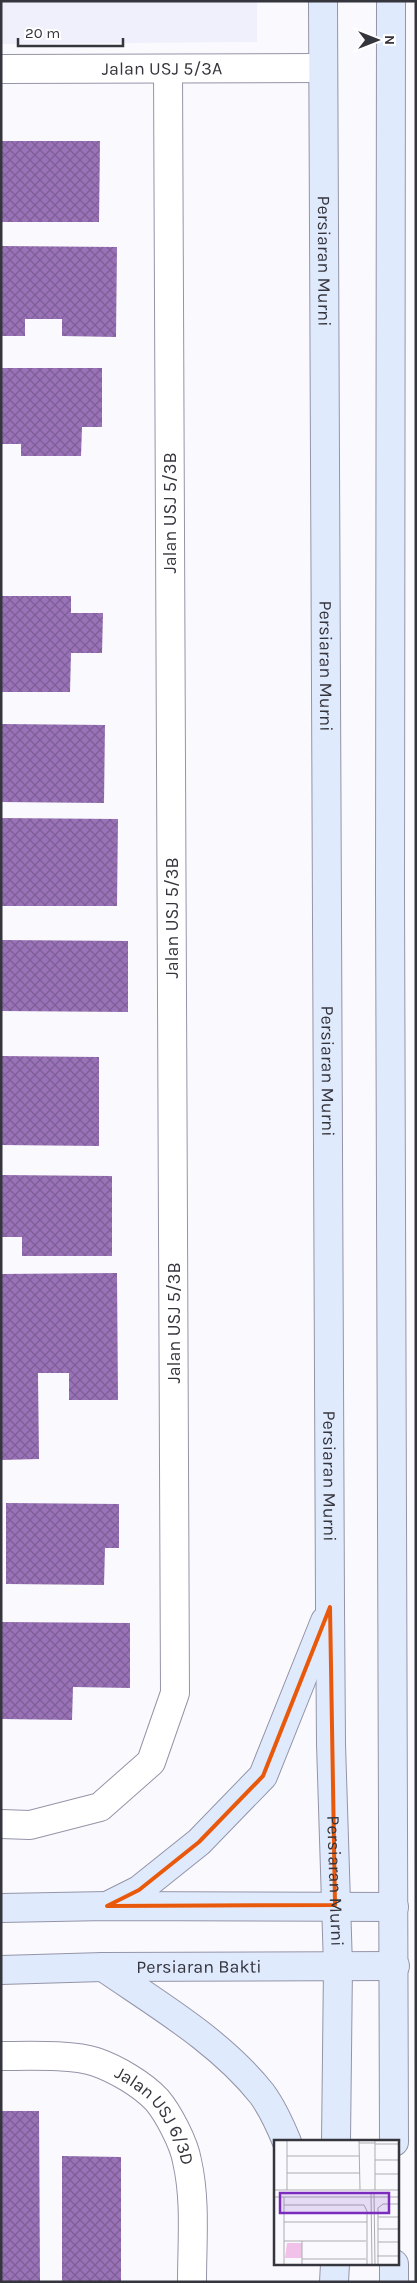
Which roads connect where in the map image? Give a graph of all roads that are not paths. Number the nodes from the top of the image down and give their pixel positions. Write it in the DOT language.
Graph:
graph roads {
  1 [pos="323,1"];
  2 [pos="391,1"];
  3 [pos="323,68"];
  4 [pos="1,69"];
  5 [pos="168,69"];
  6 [pos="330,1607"];
  7 [pos="1,1824"];
  8 [pos="335,1905"];
  9 [pos="108,1906"];
  10 [pos="394,1907"];
  11 [pos="1,1908"];
  12 [pos="338,1966"];
  13 [pos="395,1966"];
  14 [pos="103,1967"];
  15 [pos="1,1970"];
  16 [pos="1,2056"];
  17 [pos="286,2140"];
  18 [pos="336,2140"];
  19 [pos="394,2140"];
  20 [pos="334,2266"];
  21 [pos="394,2266"];
  22 [pos="192,2282"];
  23 [pos="334,2282"];
  24 [pos="394,2282"];
  1 -- 3 [label="main road, Persiaran Murni"];
  2 -- 10 [label="main road"];
  3 -- 5 [label="street, Jalan USJ 5/3A"];
  3 -- 6 [label="main road, Persiaran Murni"];
  4 -- 5 [label="street, Jalan USJ 5/3A"];
  5 -- 7 [label="street, Jalan USJ 5/3B"];
  6 -- 8 [label="main road, Persiaran Murni"];
  6 -- 9 [label="main road"];
  8 -- 9 [label="main road"];
  8 -- 10 [label="main road"];
  8 -- 12 [label="main road, Persiaran Murni"];
  9 -- 11 [label="main road"];
  10 -- 13 [label="main road"];
  12 -- 13 [label="main road, Persiaran Bakti"];
  12 -- 14 [label="main road, Persiaran Bakti"];
  12 -- 18 [label="main road, Persiaran Murni"];
  13 -- 19 [label="main road"];
  14 -- 15 [label="main road, Persiaran Bakti"];
  14 -- 17 [label="main road"];
  16 -- 22 [label="street, Jalan USJ 6/3D"];
  20 -- 23 [label="main road"];
  21 -- 24 [label="main road"];
}
